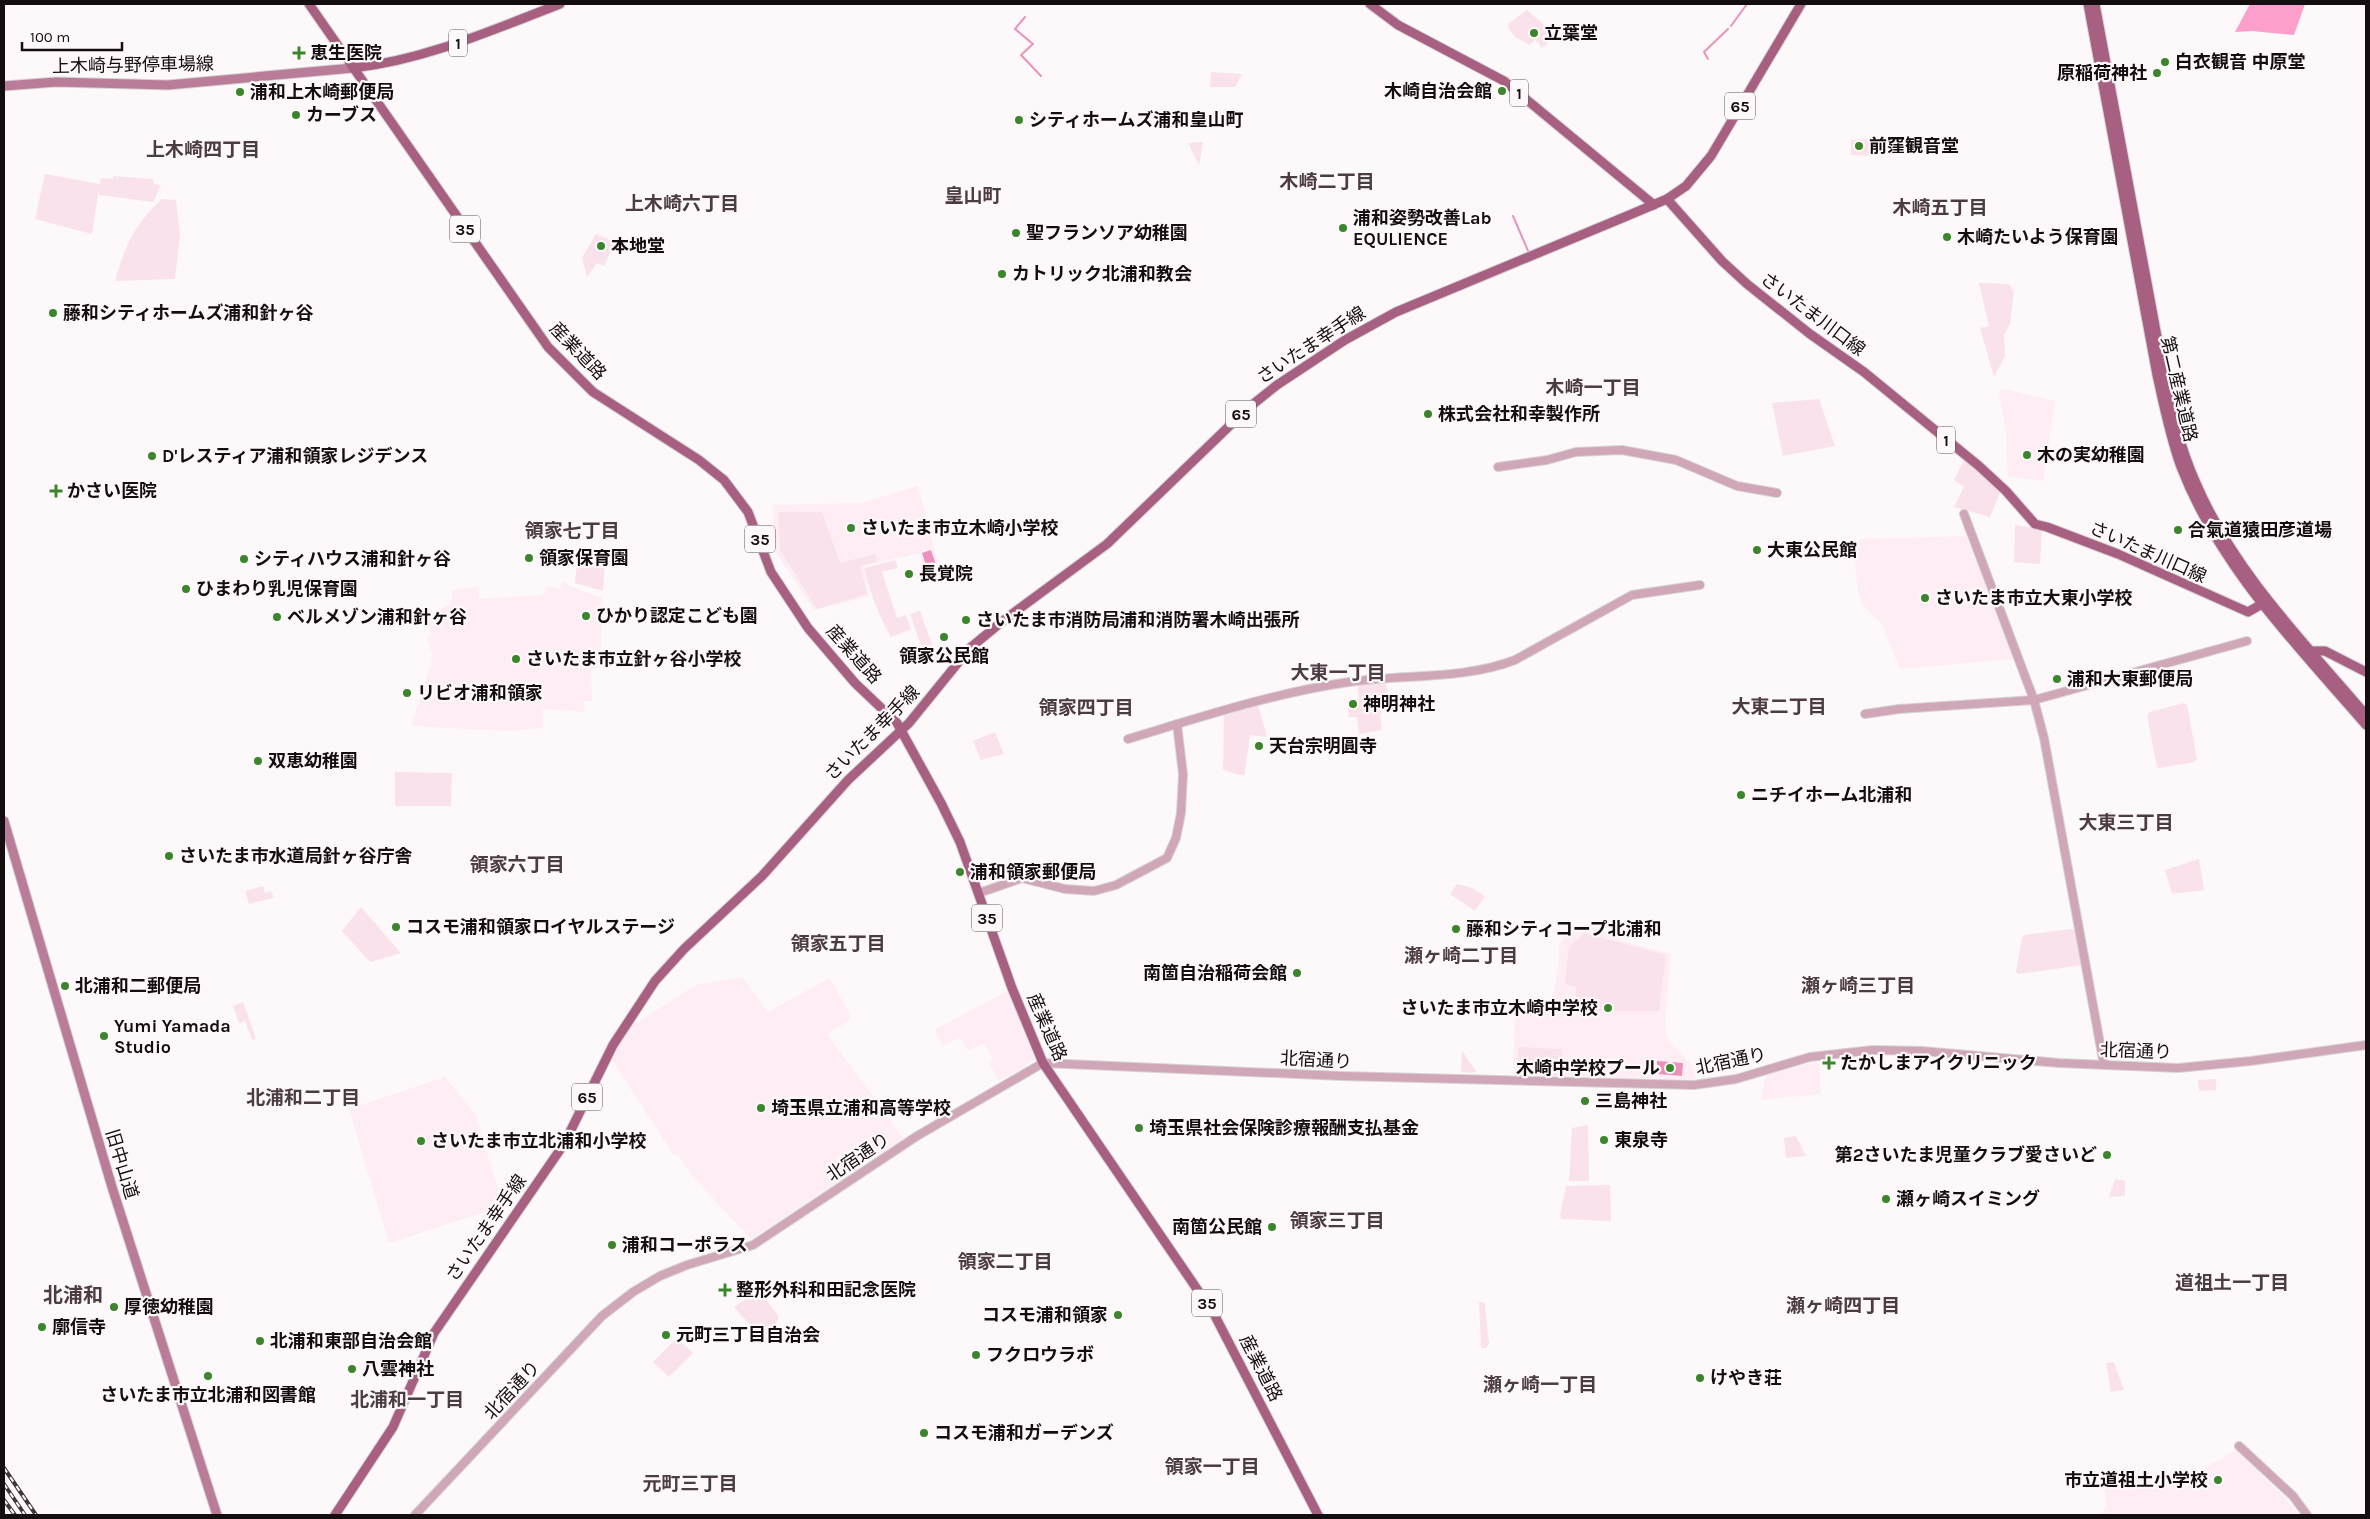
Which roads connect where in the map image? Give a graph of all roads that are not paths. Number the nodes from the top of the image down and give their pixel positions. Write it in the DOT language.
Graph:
graph roads {
  1 [pos="308,4"];
  2 [pos="560,4"];
  3 [pos="1370,4"];
  4 [pos="1801,4"];
  5 [pos="2088,4"];
  6 [pos="2095,4"];
  7 [pos="353,68"];
  8 [pos="4,86"];
  9 [pos="1667,198"];
  10 [pos="1654,204"];
  11 [pos="1498,467"];
  12 [pos="1777,493"];
  13 [pos="1964,514"];
  14 [pos="1700,585"];
  15 [pos="2262,604"];
  16 [pos="2247,641"];
  17 [pos="2307,651"];
  18 [pos="2366,672"];
  19 [pos="2034,700"];
  20 [pos="1865,714"];
  21 [pos="2366,715"];
  22 [pos="1177,724"];
  23 [pos="2366,725"];
  24 [pos="902,730"];
  25 [pos="1128,739"];
  26 [pos="4,821"];
  27 [pos="979,893"];
  28 [pos="2366,1045"];
  29 [pos="1043,1063"];
  30 [pos="2104,1065"];
  31 [pos="2239,1446"];
  32 [pos="217,1515"];
  33 [pos="335,1515"];
  34 [pos="416,1515"];
  35 [pos="1318,1515"];
  36 [pos="2307,1515"];
  1 -- 7 [label="main road, 産業道路 / 35"];
  2 -- 7 [label="main road, 1"];
  3 -- 10 [label="main road, 1"];
  4 -- 9 [label="main road, 65"];
  5 -- 15 [label="main road, 第二産業道路"];
  6 -- 17 [label="main road, 第二産業道路"];
  7 -- 8 [label="main road, 上木崎与野停車場線"];
  7 -- 24 [label="main road, 産業道路 / 35"];
  9 -- 10 [label="main road"];
  9 -- 15 [label="main road, さいたま川口線 / 1"];
  10 -- 24 [label="main road, さいたま幸手線 / 65"];
  11 -- 12 [label="street"];
  13 -- 19 [label="street"];
  14 -- 22 [label="street"];
  15 -- 17 [label="main road, 第二産業道路"];
  16 -- 19 [label="street"];
  17 -- 18 [label="main road"];
  17 -- 21 [label="main road, 第二産業道路"];
  17 -- 23 [label="main road, 第二産業道路"];
  19 -- 20 [label="street"];
  19 -- 30 [label="street"];
  22 -- 25 [label="street"];
  22 -- 27 [label="street"];
  24 -- 27 [label="main road, 産業道路 / 35"];
  24 -- 33 [label="main road, さいたま幸手線 / 65"];
  26 -- 32 [label="main road, 旧中山道"];
  27 -- 29 [label="main road, 産業道路 / 35"];
  28 -- 30 [label="street, 北宿通り"];
  29 -- 30 [label="street, 北宿通り"];
  29 -- 34 [label="street, 北宿通り"];
  29 -- 35 [label="main road, 産業道路 / 35"];
  31 -- 36 [label="street"];
}
